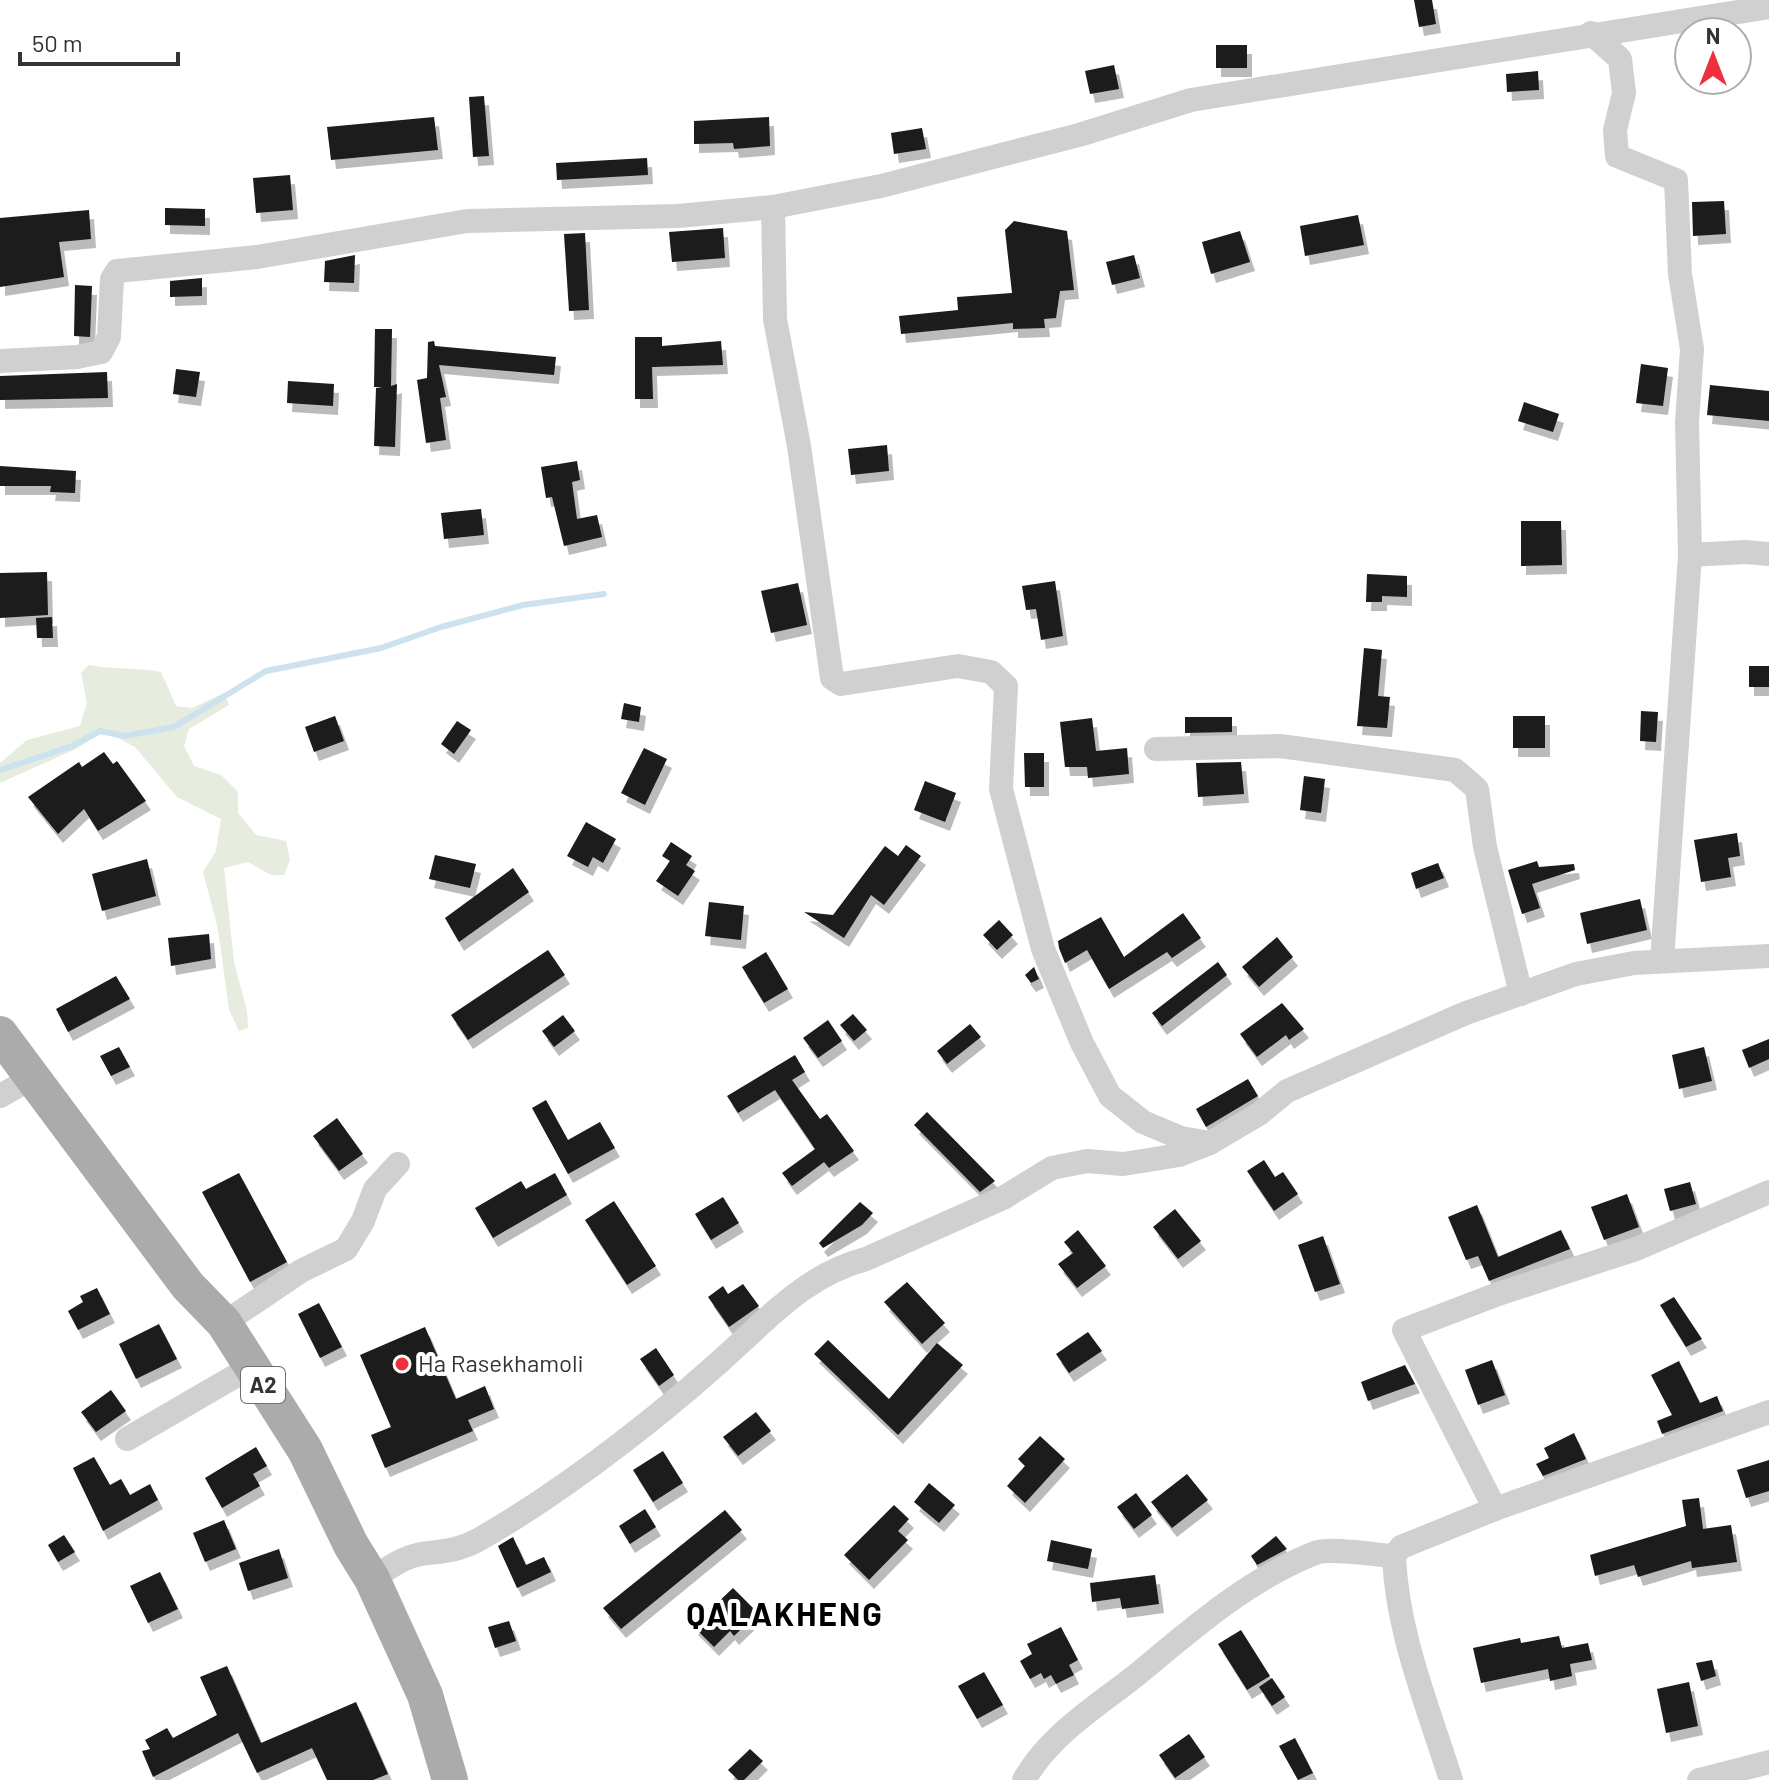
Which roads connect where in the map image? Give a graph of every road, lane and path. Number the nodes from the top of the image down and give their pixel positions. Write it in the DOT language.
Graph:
graph roads {
  1 [pos="1769,7"];
  2 [pos="1591,33"];
  3 [pos="773,207"];
  4 [pos="0,361"];
  5 [pos="1769,554"];
  6 [pos="1690,555"];
  7 [pos="1156,749"];
  8 [pos="1769,956"];
  9 [pos="1662,961"];
  10 [pos="1521,994"];
  11 [pos="0,1034"];
  12 [pos="34,1077"];
  13 [pos="0,1096"];
  14 [pos="1210,1143"];
  15 [pos="398,1164"];
  16 [pos="1769,1192"];
  17 [pos="224,1323"];
  18 [pos="251,1367"];
  19 [pos="1769,1412"];
  20 [pos="127,1439"];
  21 [pos="1495,1509"];
  22 [pos="1394,1556"];
  23 [pos="372,1579"];
  24 [pos="1769,1762"];
  25 [pos="450,1780"];
  26 [pos="1024,1780"];
  27 [pos="1451,1780"];
  28 [pos="1699,1780"];
  1 -- 2 [label="street"];
  2 -- 3 [label="street"];
  2 -- 6 [label="street"];
  3 -- 4 [label="street"];
  3 -- 14 [label="street"];
  5 -- 6 [label="street"];
  6 -- 9 [label="street"];
  7 -- 10 [label="street"];
  8 -- 9 [label="street"];
  9 -- 10 [label="street"];
  10 -- 14 [label="street"];
  11 -- 12 [label="main road, A2"];
  12 -- 13 [label="street"];
  12 -- 17 [label="main road, A2"];
  14 -- 23 [label="street"];
  15 -- 17 [label="street"];
  16 -- 21 [label="street"];
  17 -- 18 [label="main road, A2"];
  18 -- 20 [label="street"];
  18 -- 23 [label="main road, A2"];
  19 -- 21 [label="street"];
  21 -- 22 [label="street"];
  22 -- 26 [label="street"];
  22 -- 27 [label="street"];
  23 -- 25 [label="main road, A2"];
  24 -- 28 [label="street"];
}
